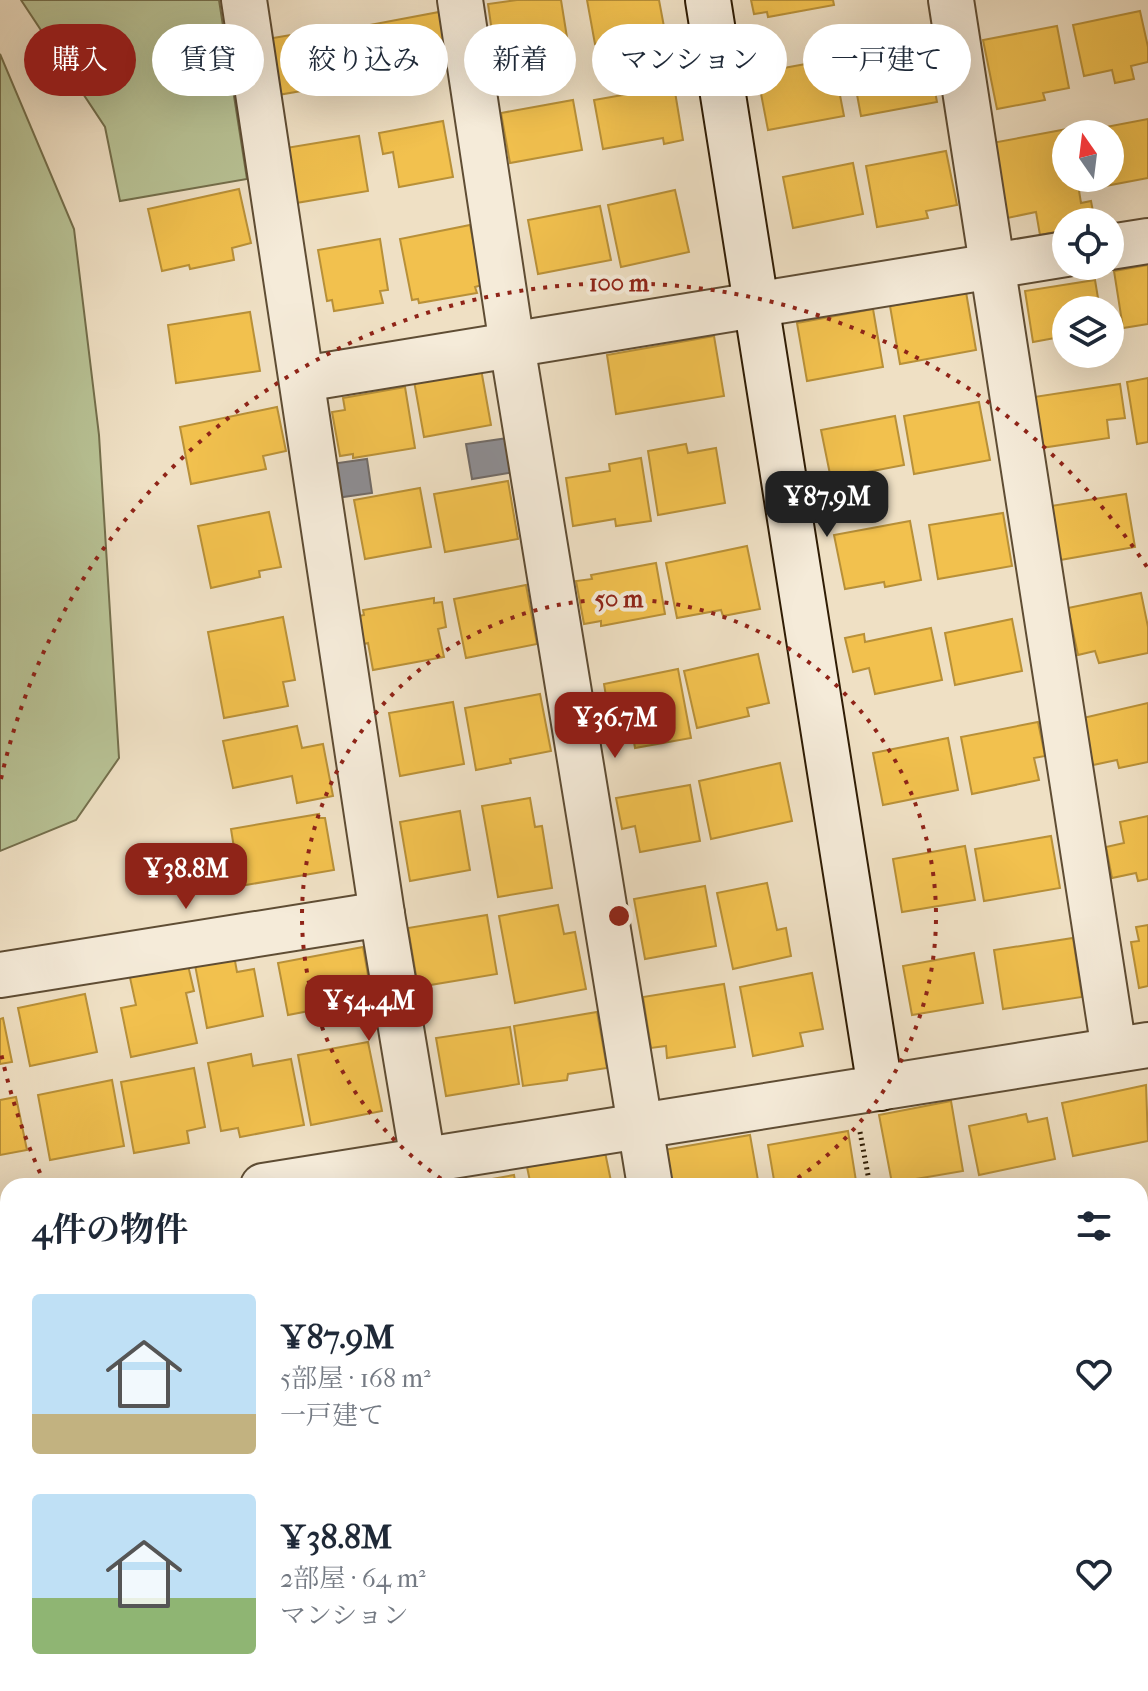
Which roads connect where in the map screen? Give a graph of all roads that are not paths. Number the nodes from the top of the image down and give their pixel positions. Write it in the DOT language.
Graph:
graph roads {
  1 [pos="244,0"];
  2 [pos="460,0"];
  3 [pos="708,0"];
  4 [pos="951,0"];
  5 [pos="1148,241"];
  6 [pos="1124,245"];
  7 [pos="1052,256"];
  8 [pos="994,266"];
  9 [pos="756,305"];
  10 [pos="512,345"];
  11 [pos="303,379"];
  12 [pos="382,914"];
  13 [pos="0,975"];
  14 [pos="1131,1048"];
  15 [pos="867,1090"];
  16 [pos="641,1126"];
  17 [pos="423,1160"];
  18 [pos="312,1178"];
  19 [pos="649,1178"];
  1 -- 11 [label="street"];
  2 -- 10 [label="street"];
  3 -- 9 [label="street"];
  4 -- 8 [label="street"];
  5 -- 6 [label="street"];
  7 -- 8 [label="street"];
  8 -- 9 [label="street"];
  8 -- 14 [label="street"];
  9 -- 10 [label="street"];
  9 -- 15 [label="street"];
  10 -- 11 [label="street"];
  10 -- 16 [label="street"];
  11 -- 12 [label="street"];
  12 -- 13 [label="street"];
  12 -- 17 [label="street"];
  14 -- 15 [label="street"];
  15 -- 16 [label="street"];
  16 -- 17 [label="street"];
  16 -- 19 [label="street"];
  17 -- 18 [label="street"];
}
